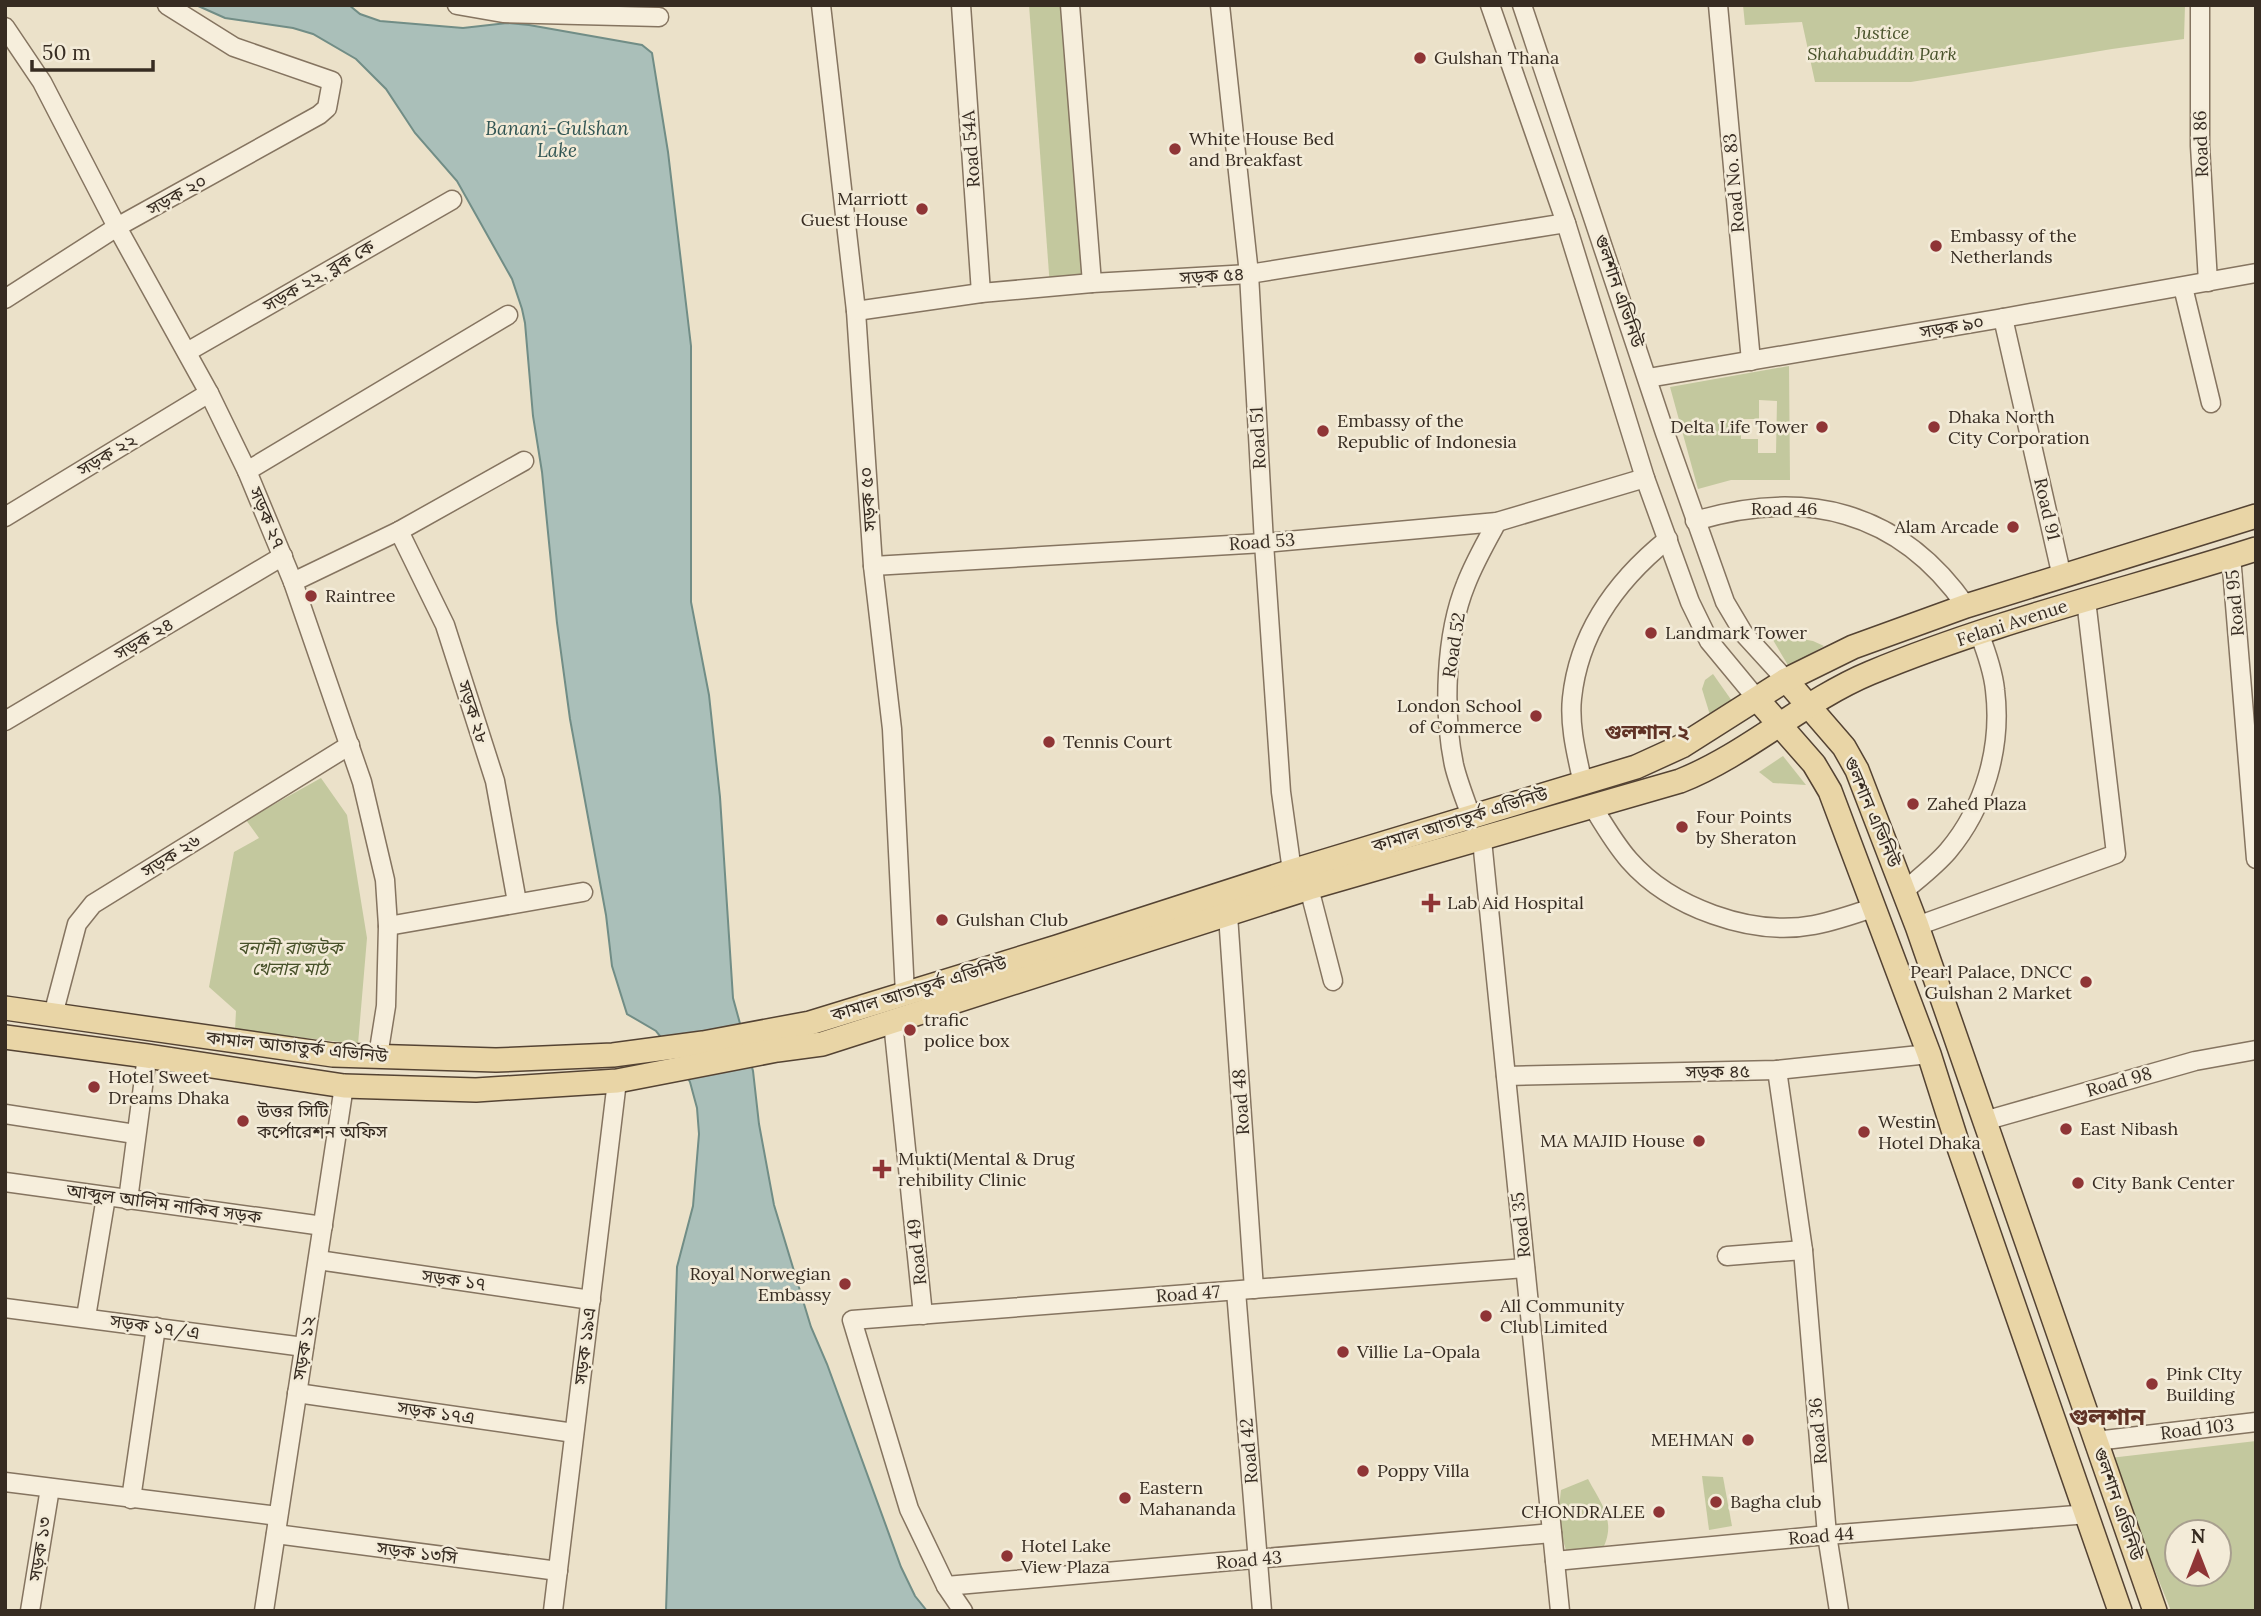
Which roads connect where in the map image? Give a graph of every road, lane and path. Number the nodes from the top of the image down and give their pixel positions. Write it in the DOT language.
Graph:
graph roads {
  1 [pos="167,5"];
  2 [pos="457,5"];
  3 [pos="821,5"];
  4 [pos="961,5"];
  5 [pos="1070,5"];
  6 [pos="1220,5"];
  7 [pos="1490,5"];
  8 [pos="1522,5"];
  9 [pos="1718,5"];
  10 [pos="2200,5"];
  11 [pos="659,17"];
  12 [pos="5,27"];
  13 [pos="452,200"];
  14 [pos="1566,223"];
  15 [pos="117,227"];
  16 [pos="2256,273"];
  17 [pos="1250,274"];
  18 [pos="2208,282"];
  19 [pos="1092,283"];
  20 [pos="2183,287"];
  21 [pos="981,293"];
  22 [pos="5,299"];
  23 [pos="856,311"];
  24 [pos="508,315"];
  25 [pos="2004,318"];
  26 [pos="187,352"];
  27 [pos="1751,361"];
  28 [pos="1648,378"];
  29 [pos="209,393"];
  30 [pos="2211,403"];
  31 [pos="524,461"];
  32 [pos="247,471"];
  33 [pos="1645,478"];
  34 [pos="2256,516"];
  35 [pos="5,517"];
  36 [pos="1497,522"];
  37 [pos="1695,522"];
  38 [pos="399,531"];
  39 [pos="1668,539"];
  40 [pos="1264,543"];
  41 [pos="2256,549"];
  42 [pos="283,556"];
  43 [pos="2231,556"];
  44 [pos="873,566"];
  45 [pos="2063,577"];
  46 [pos="293,582"];
  47 [pos="2086,600"];
  48 [pos="1966,606"];
  49 [pos="1979,633"];
  50 [pos="1786,680"];
  51 [pos="1757,699"];
  52 [pos="1811,706"];
  53 [pos="5,721"];
  54 [pos="1781,725"];
  55 [pos="350,746"];
  56 [pos="1583,784"];
  57 [pos="2253,785"];
  58 [pos="1593,807"];
  59 [pos="1471,816"];
  60 [pos="1482,840"];
  61 [pos="2256,859"];
  62 [pos="1292,871"];
  63 [pos="1309,888"];
  64 [pos="1904,891"];
  65 [pos="583,892"];
  66 [pos="517,902"];
  67 [pos="1875,907"];
  68 [pos="1228,915"];
  69 [pos="388,926"];
  70 [pos="1917,926"];
  71 [pos="1334,981"];
  72 [pos="898,996"];
  73 [pos="5,1008"];
  74 [pos="53,1015"];
  75 [pos="893,1022"];
  76 [pos="5,1037"];
  77 [pos="765,1042"];
  78 [pos="2256,1050"];
  79 [pos="1929,1054"];
  80 [pos="147,1056"];
  81 [pos="378,1056"];
  82 [pos="1777,1070"];
  83 [pos="1506,1076"];
  84 [pos="617,1081"];
  85 [pos="344,1086"];
  86 [pos="373,1087"];
  87 [pos="5,1114"];
  88 [pos="1984,1121"];
  89 [pos="135,1133"];
  90 [pos="5,1182"];
  91 [pos="106,1197"];
  92 [pos="128,1200"];
  93 [pos="323,1226"];
  94 [pos="1803,1250"];
  95 [pos="1727,1256"];
  96 [pos="317,1260"];
  97 [pos="1525,1268"];
  98 [pos="1245,1290"];
  99 [pos="591,1300"];
  100 [pos="5,1308"];
  101 [pos="923,1315"];
  102 [pos="86,1317"];
  103 [pos="156,1327"];
  104 [pos="304,1347"];
  105 [pos="297,1393"];
  106 [pos="2256,1422"];
  107 [pos="574,1433"];
  108 [pos="2096,1441"];
  109 [pos="5,1482"];
  110 [pos="50,1488"];
  111 [pos="131,1499"];
  112 [pos="2088,1514"];
  113 [pos="277,1525"];
  114 [pos="1552,1533"];
  115 [pos="1827,1535"];
  116 [pos="1257,1559"];
  117 [pos="1555,1561"];
  118 [pos="558,1571"];
  119 [pos="946,1587"];
  120 [pos="30,1611"];
  121 [pos="264,1611"];
  122 [pos="553,1611"];
  123 [pos="963,1611"];
  124 [pos="1262,1611"];
  125 [pos="1560,1611"];
  126 [pos="1839,1611"];
  127 [pos="2120,1611"];
  128 [pos="2155,1611"];
  1 -- 15 [label="street, সড়ক ২০"];
  2 -- 11 [label="street"];
  3 -- 23 [label="street, সড়ক ৫০"];
  4 -- 21 [label="street, Road 54A"];
  5 -- 19 [label="street"];
  6 -- 17 [label="street, Road 51"];
  7 -- 14 [label="street, গুলশান এভিনিউ"];
  8 -- 28 [label="street, গুলশান এভিনিউ"];
  9 -- 27 [label="street, Road No. 83"];
  10 -- 18 [label="street, Road 86"];
  12 -- 15 [label="street, সড়ক ২৭"];
  13 -- 26 [label="street, সড়ক ২২, ব্লক কে"];
  14 -- 17 [label="street, সড়ক ৫৪"];
  14 -- 33 [label="street, গুলশান এভিনিউ"];
  15 -- 22 [label="street, সড়ক ২০"];
  15 -- 26 [label="street, সড়ক ২৭"];
  16 -- 18 [label="street, সড়ক ৯০"];
  17 -- 19 [label="street, সড়ক ৫৪"];
  17 -- 40 [label="street, Road 51"];
  18 -- 20 [label="street, সড়ক ৯০"];
  19 -- 21 [label="street, সড়ক ৫৪"];
  20 -- 25 [label="street, সড়ক ৯০"];
  20 -- 30 [label="street"];
  21 -- 23 [label="street, সড়ক ৫৪"];
  23 -- 44 [label="street, সড়ক ৫০"];
  24 -- 32 [label="street"];
  25 -- 27 [label="street, সড়ক ৯০"];
  25 -- 45 [label="street, Road 91"];
  26 -- 29 [label="street, সড়ক ২৭"];
  27 -- 28 [label="street, সড়ক ৯০"];
  28 -- 37 [label="street, গুলশান এভিনিউ"];
  29 -- 32 [label="street, সড়ক ২৭"];
  29 -- 35 [label="street, সড়ক ২২"];
  31 -- 38 [label="street"];
  32 -- 42 [label="street, সড়ক ২৭"];
  33 -- 36 [label="street, Road 53"];
  33 -- 39 [label="street, গুলশান এভিনিউ"];
  34 -- 45 [label="main road, Felani Avenue"];
  36 -- 40 [label="street, Road 53"];
  36 -- 59 [label="street, Road 52"];
  37 -- 48 [label="street, Road 46"];
  37 -- 50 [label="street, গুলশান এভিনিউ"];
  38 -- 46 [label="street"];
  38 -- 66 [label="street, সড়ক ২৮"];
  39 -- 51 [label="street, গুলশান এভিনিউ"];
  39 -- 56 [label="street"];
  40 -- 44 [label="street, Road 53"];
  40 -- 62 [label="street, Road 51"];
  41 -- 43 [label="main road, Felani Avenue"];
  42 -- 46 [label="street, সড়ক ২৭"];
  42 -- 53 [label="street, সড়ক ২৪"];
  43 -- 47 [label="main road, Felani Avenue"];
  43 -- 57 [label="street, Road 95"];
  44 -- 72 [label="street, সড়ক ৫০"];
  45 -- 48 [label="main road, Felani Avenue"];
  46 -- 55 [label="street, সড়ক ২৭"];
  47 -- 49 [label="main road, Felani Avenue"];
  47 -- 70 [label="street"];
  48 -- 50 [label="main road, Felani Avenue"];
  49 -- 52 [label="main road, Felani Avenue"];
  49 -- 64 [label="street"];
  50 -- 51 [label="main road, কামাল আতাতুর্ক এভিনিউ"];
  50 -- 52 [label="main road, গুলশান এভিনিউ"];
  51 -- 54 [label="main road, গুলশান এভিনিউ"];
  51 -- 56 [label="main road, কামাল আতাতুর্ক এভিনিউ"];
  52 -- 54 [label="main road, Felani Avenue"];
  52 -- 64 [label="main road, গুলশান এভিনিউ"];
  54 -- 58 [label="main road, কামাল আতাতুর্ক এভিনিউ"];
  54 -- 67 [label="main road, গুলশান এভিনিউ"];
  55 -- 69 [label="street, সড়ক ২৭"];
  55 -- 74 [label="street, সড়ক ২৬"];
  56 -- 59 [label="main road, কামাল আতাতুর্ক এভিনিউ"];
  57 -- 61 [label="street, Road 95"];
  58 -- 60 [label="main road, কামাল আতাতুর্ক এভিনিউ"];
  58 -- 67 [label="street"];
  59 -- 62 [label="main road, কামাল আতাতুর্ক এভিনিউ"];
  60 -- 63 [label="main road, কামাল আতাতুর্ক এভিনিউ"];
  60 -- 83 [label="street, Road 35"];
  62 -- 72 [label="main road, কামাল আতাতুর্ক এভিনিউ"];
  63 -- 68 [label="main road, কামাল আতাতুর্ক এভিনিউ"];
  63 -- 71 [label="street"];
  64 -- 70 [label="main road, গুলশান এভিনিউ"];
  65 -- 66 [label="street"];
  66 -- 69 [label="street"];
  67 -- 79 [label="main road, গুলশান এভিনিউ"];
  68 -- 75 [label="main road, কামাল আতাতুর্ক এভিনিউ"];
  68 -- 98 [label="street, Road 48"];
  69 -- 81 [label="street, সড়ক ২৭"];
  70 -- 88 [label="main road, গুলশান এভিনিউ"];
  72 -- 75 [label="main road"];
  72 -- 77 [label="main road, কামাল আতাতুর্ক এভিনিউ"];
  73 -- 74 [label="main road, কামাল আতাতুর্ক এভিনিউ"];
  74 -- 81 [label="main road, কামাল আতাতুর্ক এভিনিউ"];
  75 -- 77 [label="main road, কামাল আতাতুর্ক এভিনিউ"];
  75 -- 101 [label="street, Road 49"];
  76 -- 80 [label="main road, কামাল আতাতুর্ক এভিনিউ"];
  77 -- 81 [label="main road, কামাল আতাতুর্ক এভিনিউ"];
  77 -- 84 [label="main road, কামাল আতাতুর্ক এভিনিউ"];
  78 -- 88 [label="street, Road 98"];
  79 -- 82 [label="street, সড়ক ৪৫"];
  79 -- 112 [label="main road, গুলশান এভিনিউ"];
  80 -- 85 [label="main road, কামাল আতাতুর্ক এভিনিউ"];
  80 -- 89 [label="street"];
  81 -- 86 [label="main road"];
  82 -- 83 [label="street, সড়ক ৪৫"];
  82 -- 94 [label="street, Road 36"];
  83 -- 97 [label="street, Road 35"];
  84 -- 86 [label="main road, কামাল আতাতুর্ক এভিনিউ"];
  84 -- 99 [label="street, সড়ক ১৯এ"];
  85 -- 86 [label="main road, কামাল আতাতুর্ক এভিনিউ"];
  85 -- 93 [label="street, সড়ক ১২"];
  87 -- 89 [label="street"];
  88 -- 108 [label="main road, গুলশান এভিনিউ"];
  89 -- 92 [label="street"];
  90 -- 91 [label="street, আব্দুল আলিম নাকিব সড়ক"];
  91 -- 92 [label="street, আব্দুল আলিম নাকিব সড়ক"];
  91 -- 102 [label="street"];
  92 -- 93 [label="street, আব্দুল আলিম নাকিব সড়ক"];
  93 -- 96 [label="street, সড়ক ১২"];
  94 -- 95 [label="street"];
  94 -- 115 [label="street, Road 36"];
  96 -- 99 [label="street, সড়ক ১৭"];
  96 -- 104 [label="street, সড়ক ১২"];
  97 -- 98 [label="street, Road 47"];
  97 -- 114 [label="street, Road 35"];
  98 -- 101 [label="street, Road 47"];
  98 -- 116 [label="street, Road 42"];
  99 -- 107 [label="street, সড়ক ১৯এ"];
  100 -- 102 [label="street, সড়ক ১৭/এ"];
  101 -- 119 [label="street, Road 47"];
  102 -- 103 [label="street, সড়ক ১৭/এ"];
  103 -- 104 [label="street, সড়ক ১৭/এ"];
  103 -- 111 [label="street"];
  104 -- 105 [label="street, সড়ক ১২"];
  105 -- 107 [label="street, সড়ক ১৭এ"];
  105 -- 113 [label="street, সড়ক ১২"];
  106 -- 108 [label="street, Road 103"];
  107 -- 118 [label="street, সড়ক ১৯এ"];
  108 -- 128 [label="main road, গুলশান এভিনিউ"];
  109 -- 110 [label="street, সড়ক ১৩সি"];
  110 -- 111 [label="street, সড়ক ১৩সি"];
  110 -- 120 [label="street, সড়ক ১৩"];
  111 -- 113 [label="street, সড়ক ১৩সি"];
  112 -- 115 [label="street, Road 44"];
  112 -- 127 [label="main road, গুলশান এভিনিউ"];
  113 -- 118 [label="street, সড়ক ১৩সি"];
  113 -- 121 [label="street, সড়ক ১২"];
  114 -- 116 [label="street, Road 43"];
  114 -- 117 [label="street, Road 35"];
  115 -- 117 [label="street, Road 44"];
  115 -- 126 [label="street, Road 36"];
  116 -- 119 [label="street, Road 43"];
  116 -- 124 [label="street, Road 42"];
  117 -- 125 [label="street, Road 35"];
  118 -- 122 [label="street, সড়ক ১৯এ"];
  119 -- 123 [label="street"];
}
